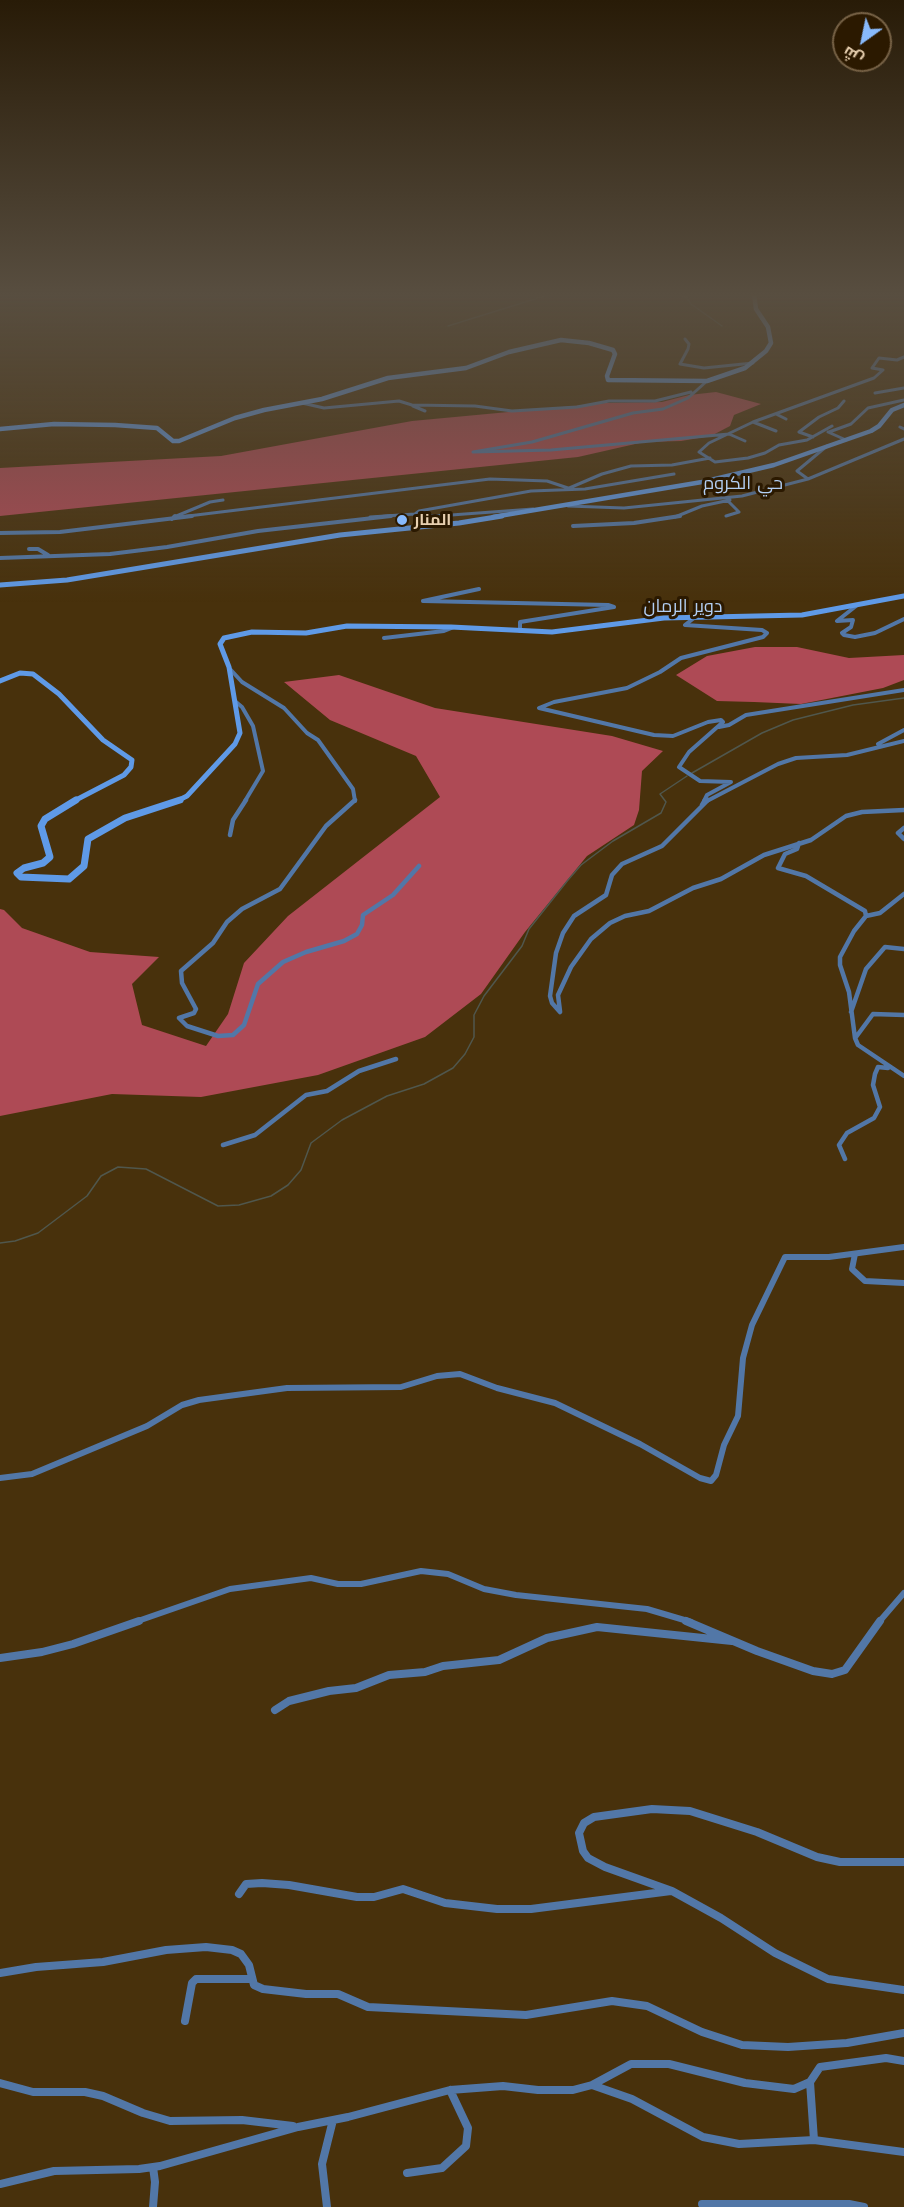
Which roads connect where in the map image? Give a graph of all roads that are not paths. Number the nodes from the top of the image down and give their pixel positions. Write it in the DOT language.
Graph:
graph roads {
  1 [pos="329,397"];
  2 [pos="672,397"];
  3 [pos="687,397"];
  4 [pos="822,397"];
  5 [pos="844,401"];
  6 [pos="904,402"];
  7 [pos="302,403"];
  8 [pos="412,405"];
  9 [pos="426,411"];
  10 [pos="776,414"];
  11 [pos="786,419"];
  12 [pos="753,422"];
  13 [pos="832,426"];
  14 [pos="0,429"];
  15 [pos="776,431"];
  16 [pos="827,432"];
  17 [pos="729,434"];
  18 [pos="813,437"];
  19 [pos="846,440"];
  20 [pos="745,441"];
  21 [pos="903,441"];
  22 [pos="828,446"];
  23 [pos="710,458"];
  24 [pos="674,474"];
  25 [pos="808,479"];
  26 [pos="567,489"];
  27 [pos="742,496"];
  28 [pos="223,500"];
  29 [pos="727,500"];
  30 [pos="568,506"];
  31 [pos="551,508"];
  32 [pos="416,514"];
  33 [pos="726,516"];
  34 [pos="172,519"];
  35 [pos="634,523"];
  36 [pos="573,526"];
  37 [pos="610,528"];
  38 [pos="0,533"];
  39 [pos="29,549"];
  40 [pos="52,557"];
  41 [pos="0,558"];
  42 [pos="0,585"];
  43 [pos="479,589"];
  44 [pos="904,596"];
  45 [pos="856,606"];
  46 [pos="698,616"];
  47 [pos="904,619"];
  48 [pos="456,627"];
  49 [pos="520,631"];
  50 [pos="384,638"];
  51 [pos="229,667"];
  52 [pos="0,681"];
  53 [pos="904,690"];
  54 [pos="236,702"];
  55 [pos="717,727"];
  56 [pos="904,730"];
  57 [pos="904,741"];
  58 [pos="863,751"];
  59 [pos="702,805"];
  60 [pos="904,810"];
  61 [pos="904,828"];
  62 [pos="230,835"];
  63 [pos="904,839"];
  64 [pos="799,843"];
  65 [pos="419,866"];
  66 [pos="904,894"];
  67 [pos="866,916"];
  68 [pos="904,949"];
  69 [pos="851,1012"];
  70 [pos="904,1015"];
  71 [pos="855,1038"];
  72 [pos="396,1059"];
  73 [pos="890,1068"];
  74 [pos="904,1076"];
  75 [pos="223,1145"];
  76 [pos="845,1160"];
  77 [pos="904,1247"];
  78 [pos="855,1254"];
  79 [pos="904,1283"];
  80 [pos="0,1478"];
  81 [pos="904,1593"];
  82 [pos="736,1642"];
  83 [pos="0,1658"];
  84 [pos="275,1710"];
  85 [pos="904,1863"];
  86 [pos="672,1890"];
  87 [pos="239,1894"];
  88 [pos="0,1973"];
  89 [pos="250,1979"];
  90 [pos="904,1990"];
  91 [pos="185,2021"];
  92 [pos="904,2033"];
  93 [pos="904,2061"];
  94 [pos="810,2082"];
  95 [pos="0,2083"];
  96 [pos="592,2085"];
  97 [pos="450,2090"];
  98 [pos="333,2120"];
  99 [pos="298,2127"];
  100 [pos="814,2140"];
  101 [pos="904,2152"];
  102 [pos="153,2167"];
  103 [pos="407,2173"];
  104 [pos="0,2184"];
  105 [pos="702,2204"];
  106 [pos="153,2207"];
  107 [pos="327,2207"];
  108 [pos="864,2207"];
  1 -- 7 [label="street"];
  2 -- 8 [label="street"];
  3 -- 17 [label="street"];
  4 -- 10 [label="street"];
  5 -- 18 [label="street"];
  6 -- 16 [label="street"];
  6 -- 19 [label="street"];
  7 -- 8 [label="street"];
  7 -- 14 [label="street"];
  8 -- 9 [label="street"];
  10 -- 11 [label="street"];
  10 -- 12 [label="street"];
  12 -- 15 [label="street"];
  12 -- 17 [label="street"];
  13 -- 16 [label="street"];
  16 -- 18 [label="street"];
  16 -- 19 [label="street"];
  17 -- 20 [label="street"];
  17 -- 23 [label="street"];
  18 -- 23 [label="street"];
  19 -- 22 [label="street"];
  21 -- 25 [label="street"];
  22 -- 25 [label="street"];
  22 -- 30 [label="street"];
  23 -- 26 [label="street"];
  24 -- 26 [label="street"];
  25 -- 27 [label="street"];
  26 -- 32 [label="street"];
  26 -- 34 [label="street"];
  27 -- 29 [label="street"];
  27 -- 30 [label="street"];
  28 -- 34 [label="street"];
  29 -- 33 [label="street"];
  29 -- 35 [label="street"];
  30 -- 31 [label="street"];
  31 -- 32 [label="street"];
  31 -- 42 [label="street"];
  32 -- 40 [label="street"];
  34 -- 38 [label="street"];
  35 -- 36 [label="street"];
  35 -- 37 [label="street"];
  39 -- 40 [label="street"];
  40 -- 41 [label="street"];
  43 -- 49 [label="street"];
  44 -- 45 [label="street"];
  45 -- 46 [label="street"];
  45 -- 47 [label="street"];
  46 -- 49 [label="street"];
  46 -- 55 [label="street"];
  48 -- 49 [label="street"];
  48 -- 50 [label="street"];
  48 -- 51 [label="street"];
  51 -- 54 [label="street"];
  51 -- 65 [label="street"];
  52 -- 54 [label="street"];
  53 -- 55 [label="street"];
  54 -- 62 [label="street"];
  55 -- 59 [label="street"];
  56 -- 58 [label="street"];
  57 -- 58 [label="street"];
  58 -- 59 [label="street"];
  59 -- 64 [label="street"];
  60 -- 64 [label="street"];
  61 -- 63 [label="street"];
  64 -- 67 [label="street"];
  66 -- 67 [label="street"];
  67 -- 69 [label="street"];
  68 -- 69 [label="street"];
  69 -- 71 [label="street"];
  70 -- 71 [label="street"];
  71 -- 73 [label="street"];
  72 -- 75 [label="street"];
  73 -- 74 [label="street"];
  73 -- 76 [label="street"];
  77 -- 78 [label="street"];
  78 -- 79 [label="street"];
  78 -- 80 [label="street"];
  81 -- 82 [label="street"];
  82 -- 83 [label="street"];
  82 -- 84 [label="street"];
  85 -- 86 [label="street"];
  86 -- 87 [label="street"];
  86 -- 90 [label="street"];
  88 -- 89 [label="street"];
  89 -- 91 [label="street"];
  89 -- 92 [label="street"];
  93 -- 94 [label="street"];
  94 -- 96 [label="street"];
  94 -- 100 [label="street"];
  95 -- 99 [label="street"];
  96 -- 97 [label="street"];
  96 -- 100 [label="street"];
  97 -- 98 [label="street"];
  97 -- 103 [label="street"];
  98 -- 99 [label="street"];
  98 -- 107 [label="street"];
  99 -- 102 [label="street"];
  100 -- 101 [label="street"];
  102 -- 104 [label="street"];
  102 -- 106 [label="street"];
  105 -- 108 [label="street"];
}
